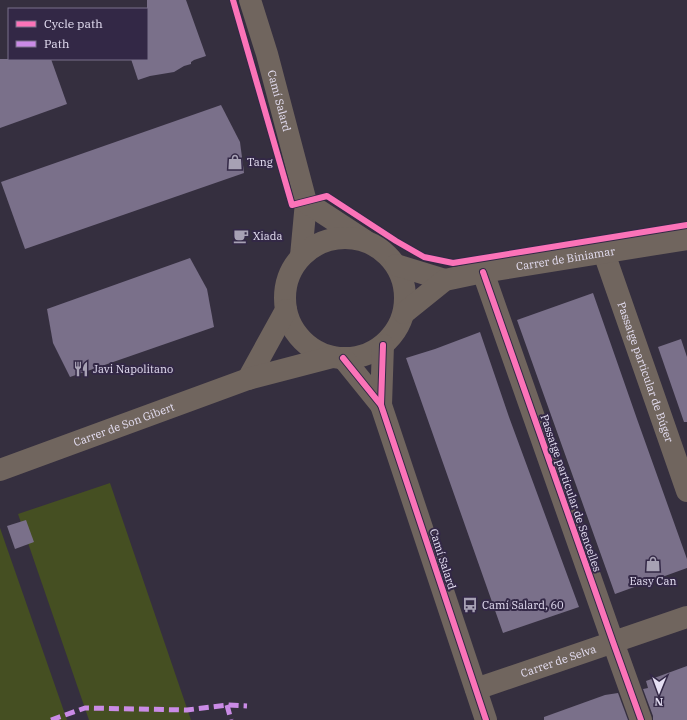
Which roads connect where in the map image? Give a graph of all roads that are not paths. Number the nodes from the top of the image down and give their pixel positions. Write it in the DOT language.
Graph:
graph roads {
  1 [pos="250,0"];
  2 [pos="306,202"];
  3 [pos="687,239"];
  4 [pos="367,241"];
  5 [pos="604,252"];
  6 [pos="301,256"];
  7 [pos="396,265"];
  8 [pos="483,272"];
  9 [pos="445,280"];
  10 [pos="286,310"];
  11 [pos="404,313"];
  12 [pos="383,345"];
  13 [pos="337,358"];
  14 [pos="248,379"];
  15 [pos="381,405"];
  16 [pos="0,470"];
  17 [pos="687,491"];
  18 [pos="687,617"];
  19 [pos="612,642"];
  20 [pos="476,689"];
  21 [pos="486,720"];
  22 [pos="641,720"];
  1 -- 2 [label="street, Camí Salard"];
  2 -- 4 [label="street"];
  2 -- 6 [label="street, Camí Salard"];
  3 -- 5 [label="street, Carrer de Biniamar"];
  4 -- 6 [label="street"];
  4 -- 7 [label="street"];
  5 -- 8 [label="street, Carrer de Biniamar"];
  5 -- 17 [label="street, Passatge particular de Búger"];
  6 -- 10 [label="street"];
  7 -- 9 [label="street, Carrer de Biniamar"];
  7 -- 11 [label="street"];
  8 -- 9 [label="street, Carrer de Biniamar"];
  8 -- 19 [label="street, Passatge particular de Sencelles"];
  9 -- 11 [label="street, Carrer de Biniamar"];
  10 -- 13 [label="street"];
  10 -- 14 [label="street"];
  11 -- 12 [label="street"];
  12 -- 13 [label="street"];
  12 -- 15 [label="street, Camí Salard"];
  13 -- 14 [label="street, Carrer de Son Gibert"];
  13 -- 15 [label="street, Camí Salard"];
  14 -- 16 [label="street, Carrer de Son Gibert"];
  15 -- 20 [label="street, Camí Salard"];
  18 -- 19 [label="street, Carrer de Selva"];
  19 -- 20 [label="street, Carrer de Selva"];
  19 -- 22 [label="street, Passatge particular de Sencelles"];
  20 -- 21 [label="street, Camí Salard"];
}
